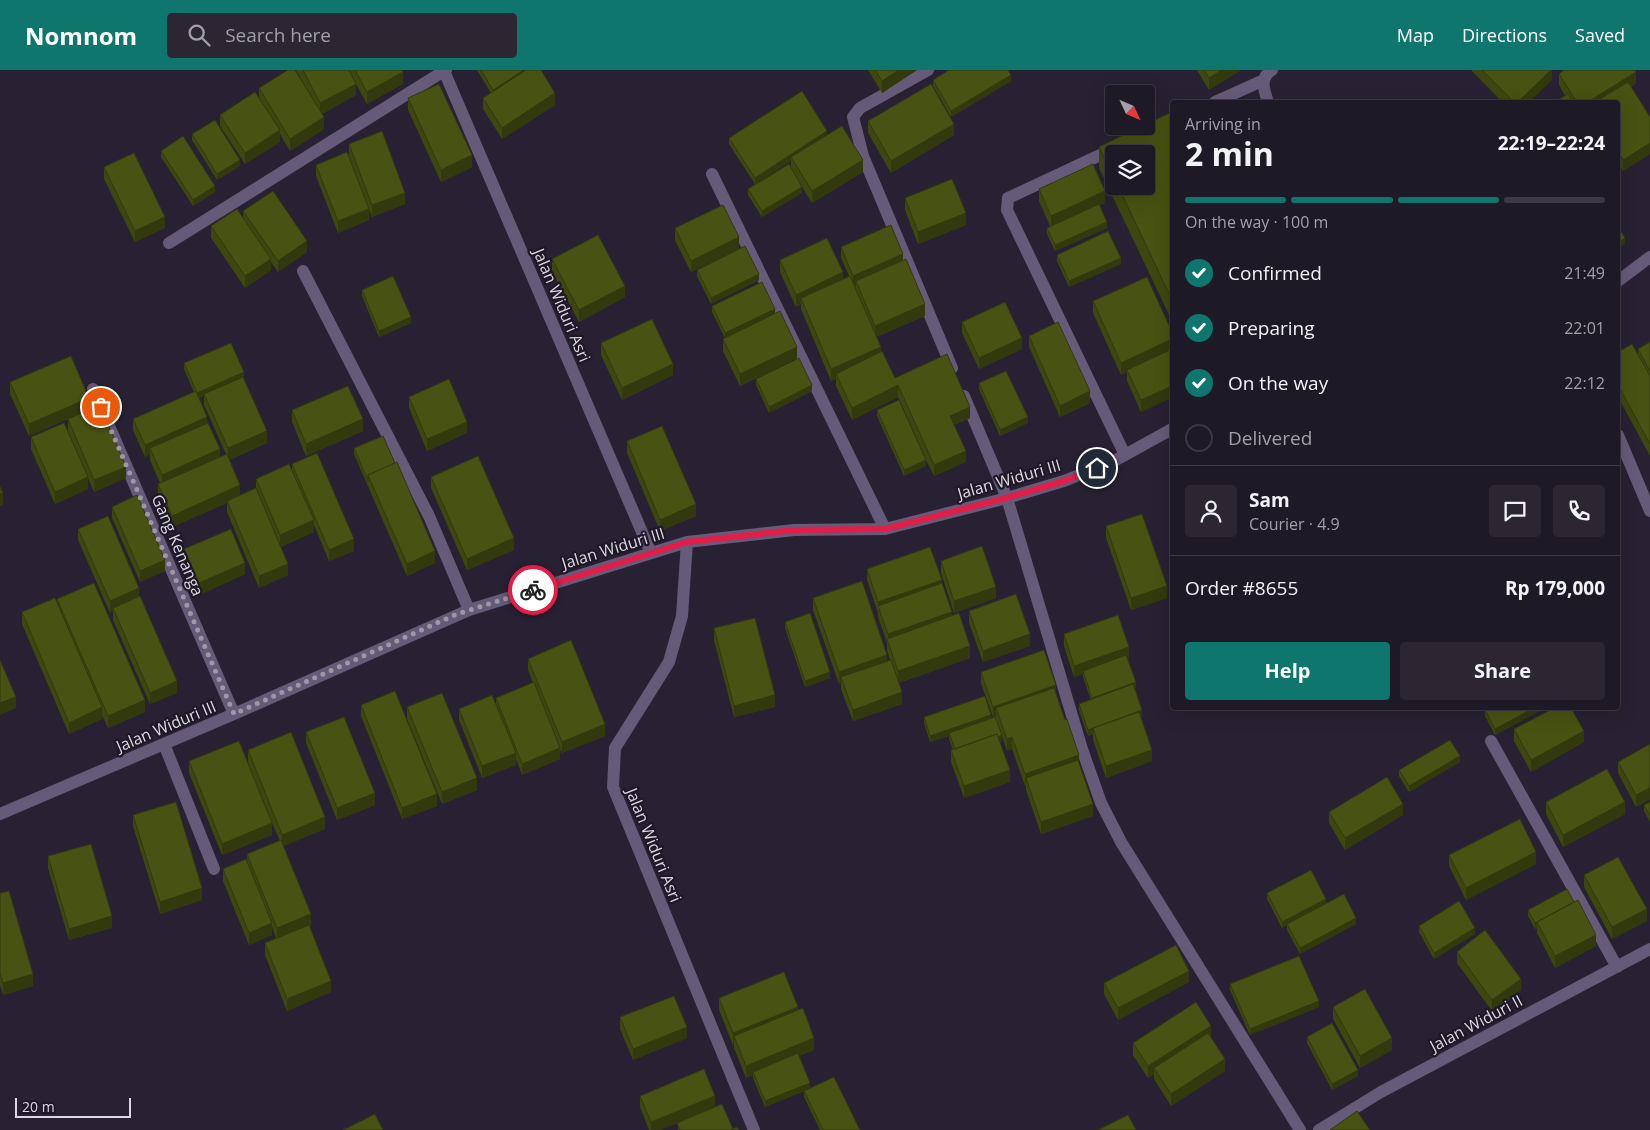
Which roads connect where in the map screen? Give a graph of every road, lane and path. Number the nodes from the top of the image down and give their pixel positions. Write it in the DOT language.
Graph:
graph roads {
  1 [pos="445,70"];
  2 [pos="928,70"];
  3 [pos="1268,75"];
  4 [pos="1219,100"];
  5 [pos="1267,100"];
  6 [pos="1105,153"];
  7 [pos="712,174"];
  8 [pos="169,243"];
  9 [pos="1650,257"];
  10 [pos="303,271"];
  11 [pos="1620,279"];
  12 [pos="93,389"];
  13 [pos="1170,430"];
  14 [pos="1620,440"];
  15 [pos="1126,455"];
  16 [pos="1006,498"];
  17 [pos="1650,511"];
  18 [pos="885,529"];
  19 [pos="687,542"];
  20 [pos="651,553"];
  21 [pos="469,610"];
  22 [pos="234,714"];
  23 [pos="1491,740"];
  24 [pos="164,744"];
  25 [pos="0,814"];
  26 [pos="214,869"];
  27 [pos="1650,949"];
  28 [pos="1617,967"];
  29 [pos="754,1130"];
  30 [pos="1300,1130"];
  31 [pos="1319,1130"];
  1 -- 8 [label="street"];
  1 -- 20 [label="street, Jalan Widuri Asri"];
  2 -- 16 [label="street"];
  3 -- 4 [label="street"];
  3 -- 5 [label="street"];
  6 -- 15 [label="street"];
  7 -- 18 [label="street"];
  9 -- 11 [label="street"];
  10 -- 21 [label="street"];
  12 -- 22 [label="street, Gang Kenanga"];
  13 -- 15 [label="street, Jalan Widuri III"];
  14 -- 17 [label="street"];
  15 -- 16 [label="street, Jalan Widuri III"];
  16 -- 18 [label="street, Jalan Widuri III"];
  16 -- 30 [label="street"];
  18 -- 19 [label="street, Jalan Widuri III"];
  19 -- 20 [label="street, Jalan Widuri III"];
  19 -- 29 [label="street, Jalan Widuri Asri"];
  20 -- 21 [label="street, Jalan Widuri III"];
  21 -- 22 [label="street, Jalan Widuri III"];
  22 -- 24 [label="street, Jalan Widuri III"];
  23 -- 28 [label="street"];
  24 -- 25 [label="street, Jalan Widuri III"];
  24 -- 26 [label="street"];
  27 -- 28 [label="street, Jalan Widuri II"];
  28 -- 31 [label="street, Jalan Widuri II"];
}
